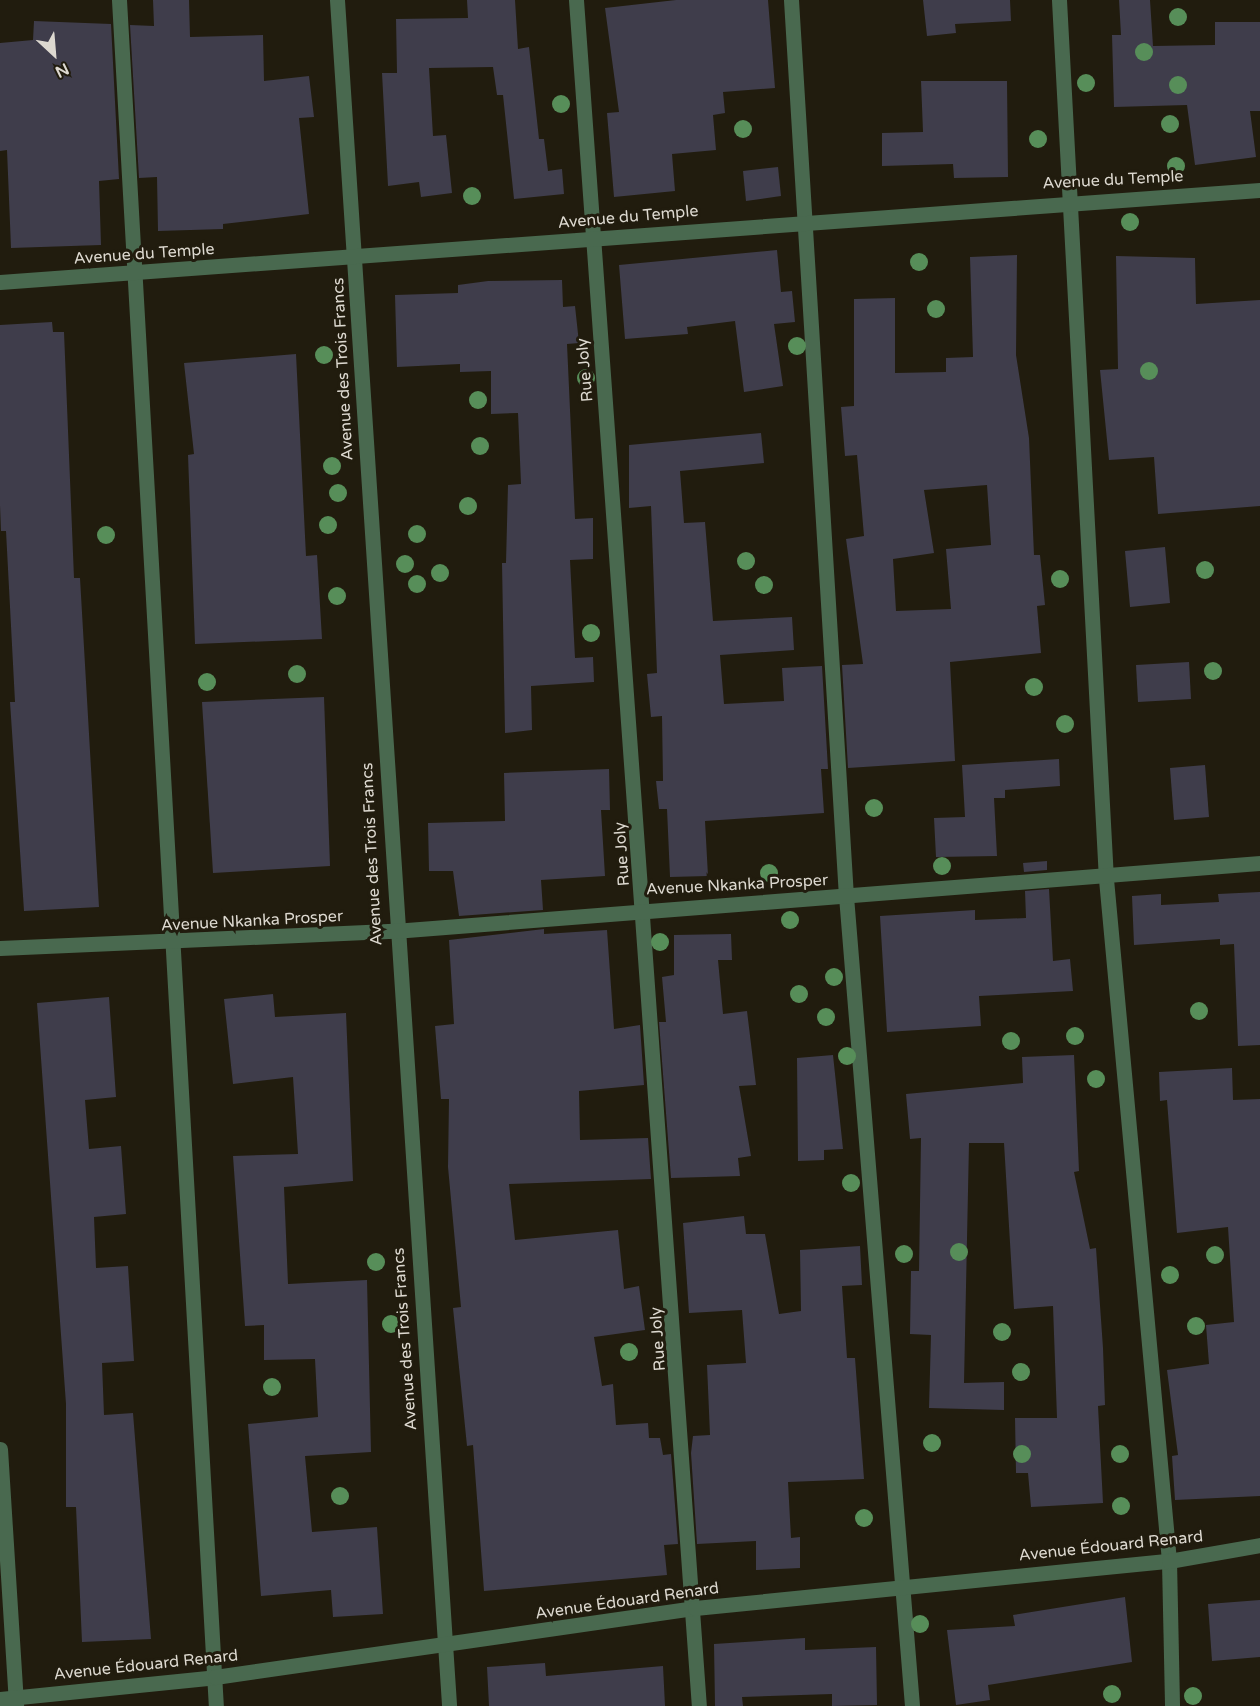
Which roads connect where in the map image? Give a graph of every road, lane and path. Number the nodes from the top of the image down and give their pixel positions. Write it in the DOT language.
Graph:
graph roads {
  1 [pos="119,0"];
  2 [pos="337,0"];
  3 [pos="576,0"];
  4 [pos="791,0"];
  5 [pos="1059,0"];
  6 [pos="1260,190"];
  7 [pos="1068,201"];
  8 [pos="803,220"];
  9 [pos="592,238"];
  10 [pos="354,255"];
  11 [pos="132,274"];
  12 [pos="0,282"];
  13 [pos="1260,863"];
  14 [pos="1106,879"];
  15 [pos="846,896"];
  16 [pos="644,908"];
  17 [pos="394,931"];
  18 [pos="169,944"];
  19 [pos="0,948"];
  20 [pos="0,1449"];
  21 [pos="1260,1545"];
  22 [pos="1169,1561"];
  23 [pos="903,1586"];
  24 [pos="695,1608"];
  25 [pos="445,1644"];
  26 [pos="215,1677"];
  27 [pos="10,1701"];
  28 [pos="216,1706"];
  29 [pos="449,1706"];
  30 [pos="699,1706"];
  31 [pos="912,1706"];
  32 [pos="1172,1706"];
  1 -- 11 [label="street"];
  2 -- 10 [label="street, Avenue des Trois Francs"];
  3 -- 9 [label="street, Rue Joly"];
  4 -- 8 [label="street"];
  5 -- 7 [label="street"];
  6 -- 7 [label="street, Avenue du Temple"];
  7 -- 8 [label="street, Avenue du Temple"];
  7 -- 14 [label="street"];
  8 -- 9 [label="street, Avenue du Temple"];
  8 -- 15 [label="street"];
  9 -- 10 [label="street, Avenue du Temple"];
  9 -- 16 [label="street, Rue Joly"];
  10 -- 11 [label="street, Avenue du Temple"];
  10 -- 17 [label="street, Avenue des Trois Francs"];
  11 -- 12 [label="street, Avenue du Temple"];
  11 -- 18 [label="street"];
  13 -- 14 [label="street, Avenue Nkanka Prosper"];
  14 -- 15 [label="street, Avenue Nkanka Prosper"];
  14 -- 22 [label="street"];
  15 -- 16 [label="street, Avenue Nkanka Prosper"];
  15 -- 23 [label="street"];
  16 -- 17 [label="street, Avenue Nkanka Prosper"];
  16 -- 24 [label="street, Rue Joly"];
  17 -- 18 [label="street, Avenue Nkanka Prosper"];
  17 -- 25 [label="street, Avenue des Trois Francs"];
  18 -- 19 [label="street, Avenue Nkanka Prosper"];
  18 -- 26 [label="street"];
  20 -- 27 [label="street"];
  21 -- 22 [label="street, Avenue Édouard Renard"];
  22 -- 23 [label="street, Avenue Édouard Renard"];
  22 -- 32 [label="street"];
  23 -- 24 [label="street, Avenue Édouard Renard"];
  23 -- 31 [label="street"];
  24 -- 25 [label="street, Avenue Édouard Renard"];
  24 -- 30 [label="street, Rue Joly"];
  25 -- 26 [label="street, Avenue Édouard Renard"];
  25 -- 29 [label="street, Avenue des Trois Francs"];
  26 -- 27 [label="street, Avenue Édouard Renard"];
  26 -- 28 [label="street"];
}
